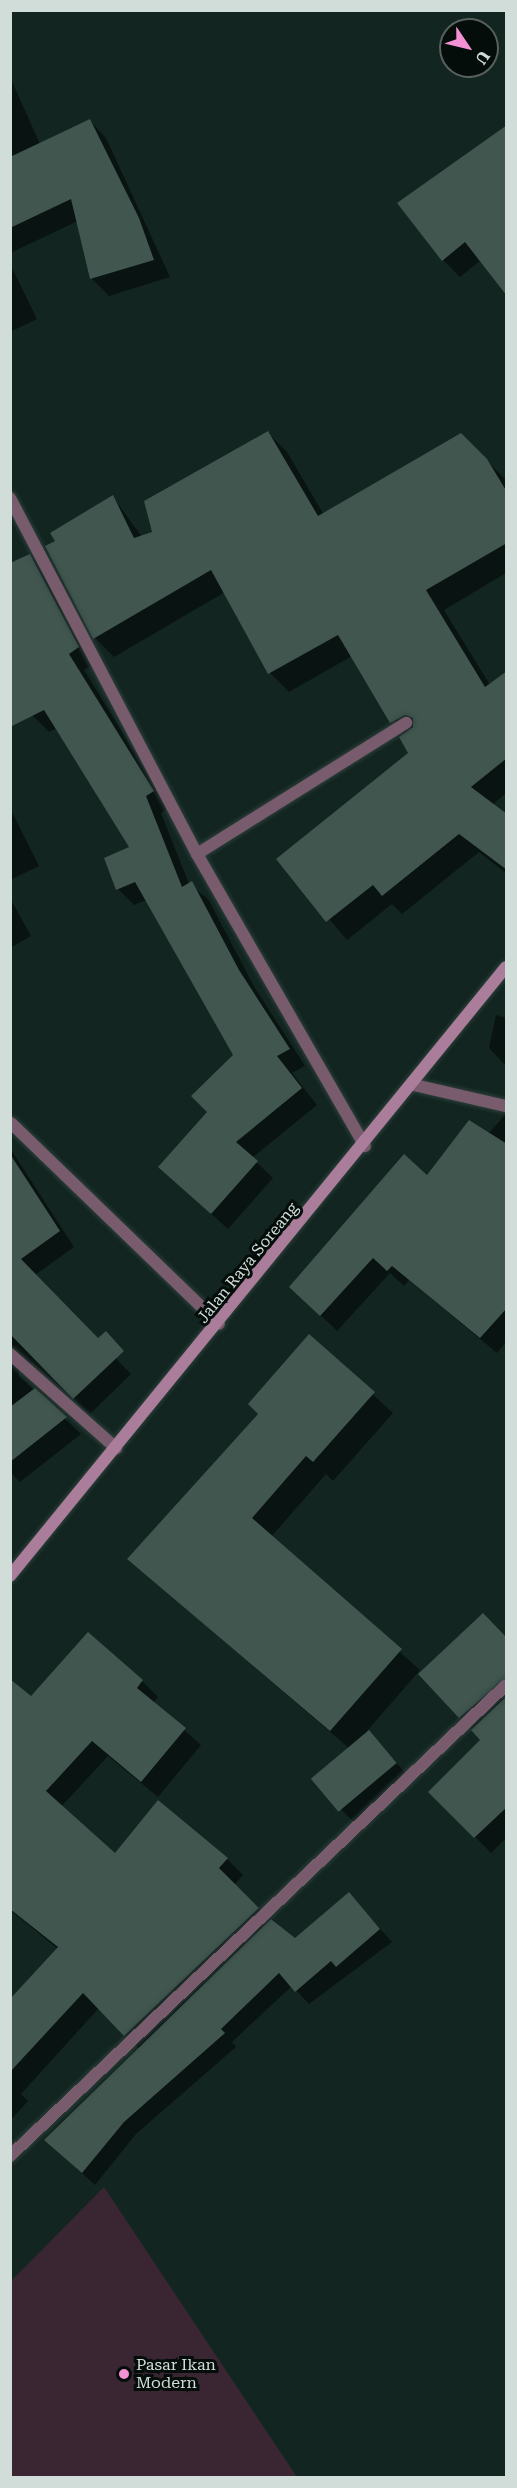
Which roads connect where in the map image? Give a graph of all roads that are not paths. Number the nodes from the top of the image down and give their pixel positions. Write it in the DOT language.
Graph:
graph roads {
  1 [pos="10,498"];
  2 [pos="406,723"];
  3 [pos="197,854"];
  4 [pos="507,967"];
  5 [pos="414,1085"];
  6 [pos="507,1106"];
  7 [pos="11,1123"];
  8 [pos="365,1146"];
  9 [pos="219,1324"];
  10 [pos="10,1354"];
  11 [pos="116,1448"];
  12 [pos="10,1576"];
  13 [pos="507,1685"];
  14 [pos="10,2156"];
  1 -- 3 [label="street"];
  2 -- 3 [label="street"];
  3 -- 8 [label="street"];
  4 -- 5 [label="main road, Jalan Raya Soreang"];
  5 -- 6 [label="street"];
  5 -- 8 [label="main road, Jalan Raya Soreang"];
  7 -- 9 [label="street"];
  8 -- 9 [label="main road, Jalan Raya Soreang"];
  9 -- 11 [label="main road, Jalan Raya Soreang"];
  10 -- 11 [label="street"];
  11 -- 12 [label="main road, Jalan Raya Soreang"];
  13 -- 14 [label="street"];
}
